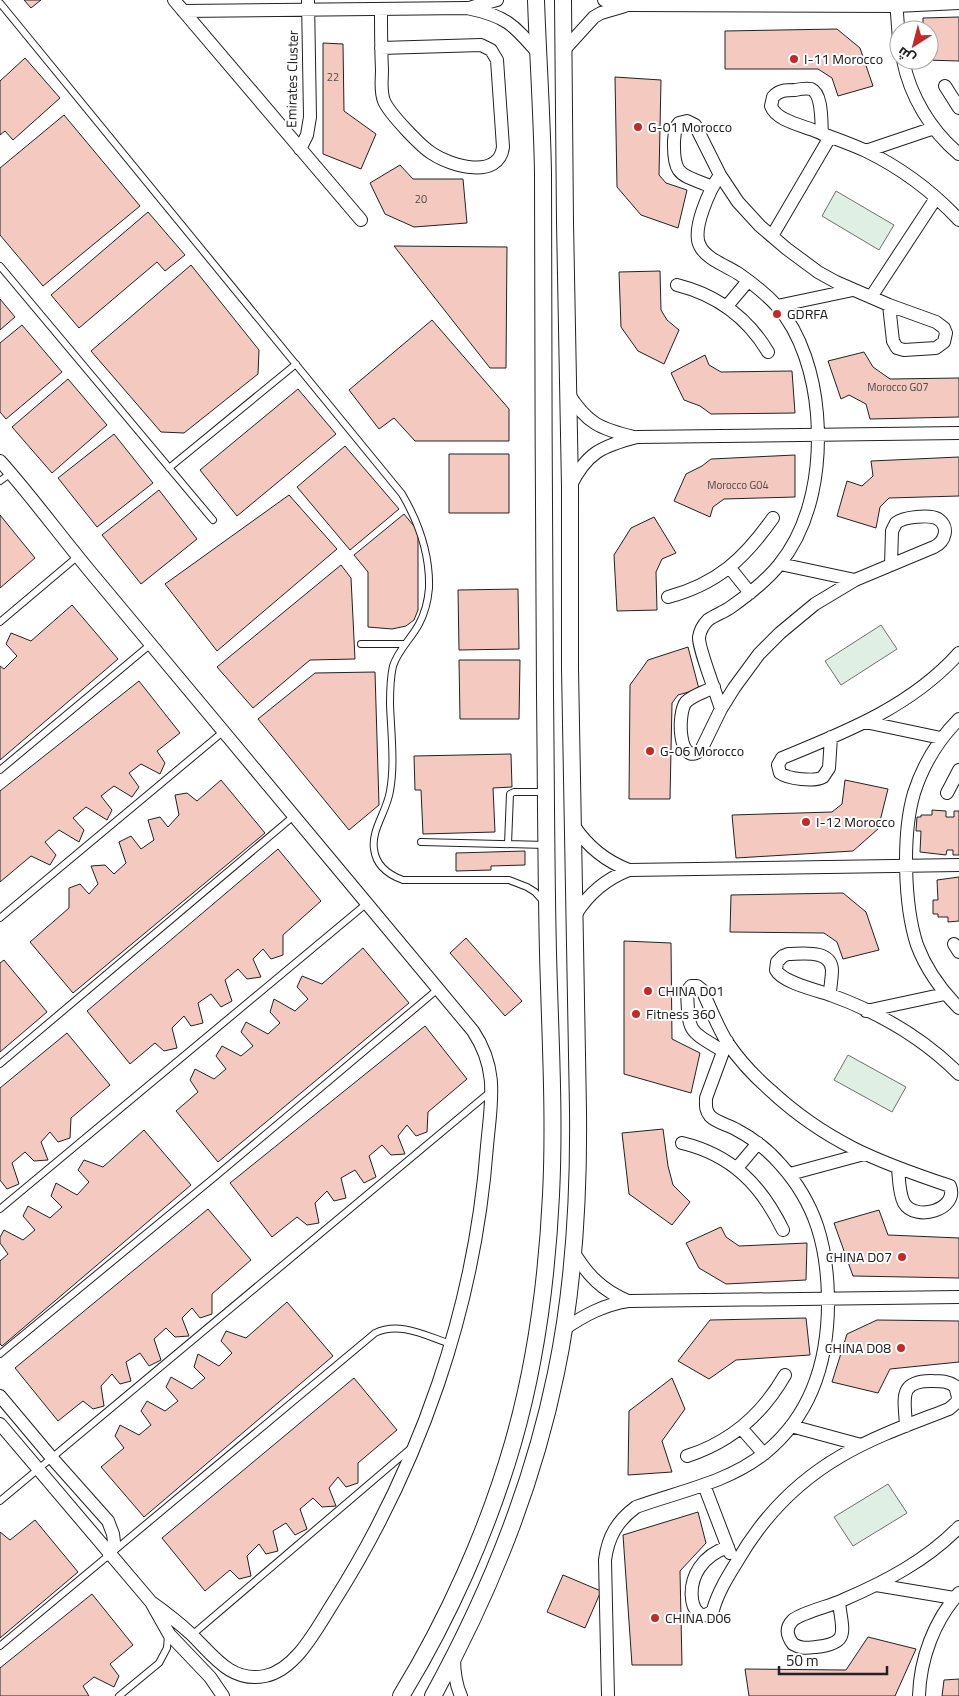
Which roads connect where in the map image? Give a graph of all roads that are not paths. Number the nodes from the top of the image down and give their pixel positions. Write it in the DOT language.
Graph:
graph roads {
  1 [pos="174,0"];
  2 [pos="496,0"];
  3 [pos="536,0"];
  4 [pos="563,0"];
  5 [pos="604,0"];
  6 [pos="0,3"];
  7 [pos="896,3"];
  8 [pos="959,3"];
  9 [pos="308,5"];
  10 [pos="629,5"];
  11 [pos="467,8"];
  12 [pos="381,9"];
  13 [pos="183,11"];
  14 [pos="897,20"];
  15 [pos="381,48"];
  16 [pos="564,50"];
  17 [pos="538,54"];
  18 [pos="906,70"];
  19 [pos="944,86"];
  20 [pos="959,108"];
  21 [pos="934,128"];
  22 [pos="826,135"];
  23 [pos="300,149"];
  24 [pos="866,151"];
  25 [pos="959,154"];
  26 [pos="543,170"];
  27 [pos="720,175"];
  28 [pos="712,187"];
  29 [pos="936,198"];
  30 [pos="361,220"];
  31 [pos="959,220"];
  32 [pos="565,222"];
  33 [pos="772,236"];
  34 [pos="0,266"];
  35 [pos="748,281"];
  36 [pos="677,285"];
  37 [pos="853,290"];
  38 [pos="870,297"];
  39 [pos="889,305"];
  40 [pos="727,306"];
  41 [pos="777,306"];
  42 [pos="768,352"];
  43 [pos="296,364"];
  44 [pos="568,393"];
  45 [pos="959,433"];
  46 [pos="817,435"];
  47 [pos="637,438"];
  48 [pos="0,461"];
  49 [pos="169,468"];
  50 [pos="10,473"];
  51 [pos="0,481"];
  52 [pos="570,487"];
  53 [pos="772,518"];
  54 [pos="213,520"];
  55 [pos="77,557"];
  56 [pos="780,564"];
  57 [pos="891,565"];
  58 [pos="730,568"];
  59 [pos="855,580"];
  60 [pos="750,593"];
  61 [pos="668,597"];
  62 [pos="544,600"];
  63 [pos="0,622"];
  64 [pos="151,644"];
  65 [pos="361,644"];
  66 [pos="404,644"];
  67 [pos="959,653"];
  68 [pos="570,668"];
  69 [pos="714,687"];
  70 [pos="721,709"];
  71 [pos="959,719"];
  72 [pos="865,722"];
  73 [pos="224,731"];
  74 [pos="831,738"];
  75 [pos="941,738"];
  76 [pos="0,770"];
  77 [pos="959,770"];
  78 [pos="546,792"];
  79 [pos="947,793"];
  80 [pos="295,815"];
  81 [pos="574,826"];
  82 [pos="422,842"];
  83 [pos="508,844"];
  84 [pos="546,845"];
  85 [pos="959,865"];
  86 [pos="907,866"];
  87 [pos="629,870"];
  88 [pos="366,904"];
  89 [pos="547,908"];
  90 [pos="576,914"];
  91 [pos="0,918"];
  92 [pos="438,989"];
  93 [pos="830,994"];
  94 [pos="945,994"];
  95 [pos="959,1008"];
  96 [pos="866,1011"];
  97 [pos="0,1064"];
  98 [pos="959,1074"];
  99 [pos="491,1092"];
  100 [pos="682,1143"];
  101 [pos="758,1143"];
  102 [pos="864,1154"];
  103 [pos="737,1168"];
  104 [pos="898,1168"];
  105 [pos="790,1174"];
  106 [pos="0,1209"];
  107 [pos="783,1230"];
  108 [pos="573,1251"];
  109 [pos="959,1297"];
  110 [pos="828,1299"];
  111 [pos="628,1301"];
  112 [pos="564,1329"];
  113 [pos="450,1344"];
  114 [pos="0,1354"];
  115 [pos="785,1375"];
  116 [pos="0,1396"];
  117 [pos="0,1424"];
  118 [pos="791,1426"];
  119 [pos="906,1426"];
  120 [pos="742,1429"];
  121 [pos="417,1443"];
  122 [pos="861,1445"];
  123 [pos="764,1454"];
  124 [pos="687,1456"];
  125 [pos="52,1458"];
  126 [pos="38,1469"];
  127 [pos="504,1473"];
  128 [pos="704,1485"];
  129 [pos="0,1501"];
  130 [pos="959,1527"];
  131 [pos="728,1547"];
  132 [pos="500,1551"];
  133 [pos="109,1555"];
  134 [pos="735,1565"];
  135 [pos="876,1585"];
  136 [pos="957,1596"];
  137 [pos="150,1602"];
  138 [pos="839,1602"];
  139 [pos="169,1634"];
  140 [pos="192,1635"];
  141 [pos="0,1646"];
  142 [pos="454,1655"];
  143 [pos="119,1696"];
  144 [pos="223,1696"];
  145 [pos="401,1696"];
  146 [pos="433,1696"];
  147 [pos="460,1696"];
  148 [pos="608,1696"];
  149 [pos="919,1696"];
  1 -- 13 [label="street"];
  2 -- 11 [label="street, Emirates Cluster"];
  3 -- 17 [label="street"];
  4 -- 16 [label="street"];
  5 -- 10 [label="street"];
  6 -- 43 [label="lane"];
  7 -- 8 [label="street"];
  7 -- 10 [label="street"];
  7 -- 14 [label="street"];
  9 -- 12 [label="street, Emirates Cluster"];
  9 -- 13 [label="street, Emirates Cluster"];
  9 -- 23 [label="street, Emirates Cluster"];
  10 -- 16 [label="street"];
  11 -- 12 [label="street, Emirates Cluster"];
  11 -- 17 [label="street, Emirates Cluster"];
  12 -- 15 [label="street"];
  13 -- 23 [label="street"];
  15 -- 15 [label="street"];
  16 -- 32 [label="street"];
  17 -- 26 [label="street"];
  18 -- 21 [label="street"];
  19 -- 20 [label="street"];
  21 -- 24 [label="street"];
  21 -- 25 [label="street"];
  22 -- 22 [label="street"];
  22 -- 24 [label="street"];
  22 -- 33 [label="street"];
  23 -- 30 [label="street"];
  24 -- 29 [label="street"];
  26 -- 32 [label="street"];
  26 -- 62 [label="street"];
  27 -- 28 [label="street"];
  27 -- 28 [label="street"];
  27 -- 33 [label="street"];
  28 -- 35 [label="street"];
  29 -- 31 [label="street"];
  29 -- 38 [label="street"];
  32 -- 44 [label="street"];
  33 -- 37 [label="street"];
  34 -- 49 [label="lane"];
  35 -- 40 [label="street"];
  35 -- 41 [label="street"];
  36 -- 40 [label="street"];
  37 -- 38 [label="street"];
  37 -- 41 [label="street"];
  38 -- 39 [label="street"];
  39 -- 39 [label="street"];
  40 -- 42 [label="street"];
  41 -- 46 [label="street"];
  43 -- 49 [label="lane"];
  43 -- 66 [label="lane"];
  44 -- 47 [label="street"];
  44 -- 52 [label="street"];
  45 -- 46 [label="street"];
  46 -- 47 [label="street"];
  46 -- 56 [label="street"];
  47 -- 52 [label="street"];
  48 -- 50 [label="street"];
  49 -- 54 [label="lane"];
  50 -- 51 [label="lane"];
  50 -- 55 [label="street"];
  52 -- 68 [label="street"];
  53 -- 58 [label="street"];
  55 -- 63 [label="lane"];
  55 -- 64 [label="street"];
  56 -- 59 [label="street"];
  56 -- 60 [label="street"];
  57 -- 57 [label="street"];
  57 -- 59 [label="street"];
  58 -- 60 [label="street"];
  58 -- 61 [label="street"];
  59 -- 70 [label="street"];
  60 -- 69 [label="street"];
  62 -- 68 [label="street"];
  62 -- 78 [label="street"];
  64 -- 73 [label="street"];
  64 -- 76 [label="lane"];
  65 -- 66 [label="lane"];
  66 -- 89 [label="lane"];
  67 -- 72 [label="street"];
  68 -- 81 [label="street"];
  69 -- 70 [label="street"];
  69 -- 70 [label="street"];
  71 -- 75 [label="street"];
  72 -- 74 [label="street"];
  72 -- 75 [label="street"];
  73 -- 80 [label="street"];
  73 -- 91 [label="lane"];
  75 -- 86 [label="street"];
  77 -- 79 [label="street"];
  78 -- 83 [label="lane"];
  78 -- 84 [label="street"];
  80 -- 88 [label="street"];
  80 -- 97 [label="lane"];
  81 -- 87 [label="street"];
  81 -- 90 [label="street"];
  82 -- 83 [label="lane"];
  83 -- 84 [label="lane"];
  84 -- 89 [label="street"];
  85 -- 86 [label="street"];
  86 -- 87 [label="street"];
  86 -- 94 [label="street"];
  87 -- 90 [label="street"];
  88 -- 92 [label="street"];
  88 -- 106 [label="lane"];
  89 -- 127 [label="street"];
  90 -- 108 [label="street"];
  92 -- 99 [label="street"];
  92 -- 114 [label="lane"];
  93 -- 93 [label="street"];
  93 -- 96 [label="street"];
  94 -- 95 [label="street"];
  94 -- 96 [label="street"];
  96 -- 98 [label="street"];
  99 -- 113 [label="street"];
  99 -- 125 [label="lane"];
  100 -- 103 [label="street"];
  101 -- 102 [label="street"];
  101 -- 103 [label="street"];
  101 -- 105 [label="street"];
  102 -- 104 [label="street"];
  102 -- 105 [label="street"];
  103 -- 107 [label="street"];
  104 -- 104 [label="street"];
  105 -- 110 [label="street"];
  108 -- 111 [label="street"];
  108 -- 112 [label="street"];
  109 -- 110 [label="street"];
  110 -- 111 [label="street"];
  110 -- 118 [label="street"];
  111 -- 112 [label="street"];
  112 -- 132 [label="street"];
  113 -- 121 [label="street"];
  113 -- 133 [label="lane"];
  115 -- 120 [label="street"];
  116 -- 125 [label="street"];
  117 -- 126 [label="street"];
  118 -- 122 [label="street"];
  118 -- 123 [label="street"];
  119 -- 119 [label="street"];
  119 -- 122 [label="street"];
  120 -- 123 [label="street"];
  120 -- 124 [label="street"];
  121 -- 140 [label="lane"];
  121 -- 140 [label="street"];
  122 -- 134 [label="street"];
  123 -- 128 [label="street"];
  125 -- 126 [label="lane"];
  125 -- 133 [label="street"];
  126 -- 129 [label="lane"];
  126 -- 133 [label="street"];
  127 -- 132 [label="street"];
  127 -- 145 [label="street"];
  128 -- 131 [label="street"];
  128 -- 148 [label="street"];
  130 -- 135 [label="street"];
  131 -- 134 [label="street"];
  131 -- 134 [label="street"];
  132 -- 142 [label="street"];
  133 -- 137 [label="street"];
  133 -- 141 [label="lane"];
  135 -- 136 [label="street"];
  135 -- 138 [label="street"];
  136 -- 149 [label="street"];
  137 -- 139 [label="street"];
  137 -- 140 [label="street"];
  138 -- 138 [label="street"];
  139 -- 143 [label="lane"];
  139 -- 144 [label="street"];
  142 -- 146 [label="street"];
  142 -- 147 [label="street"];
}
